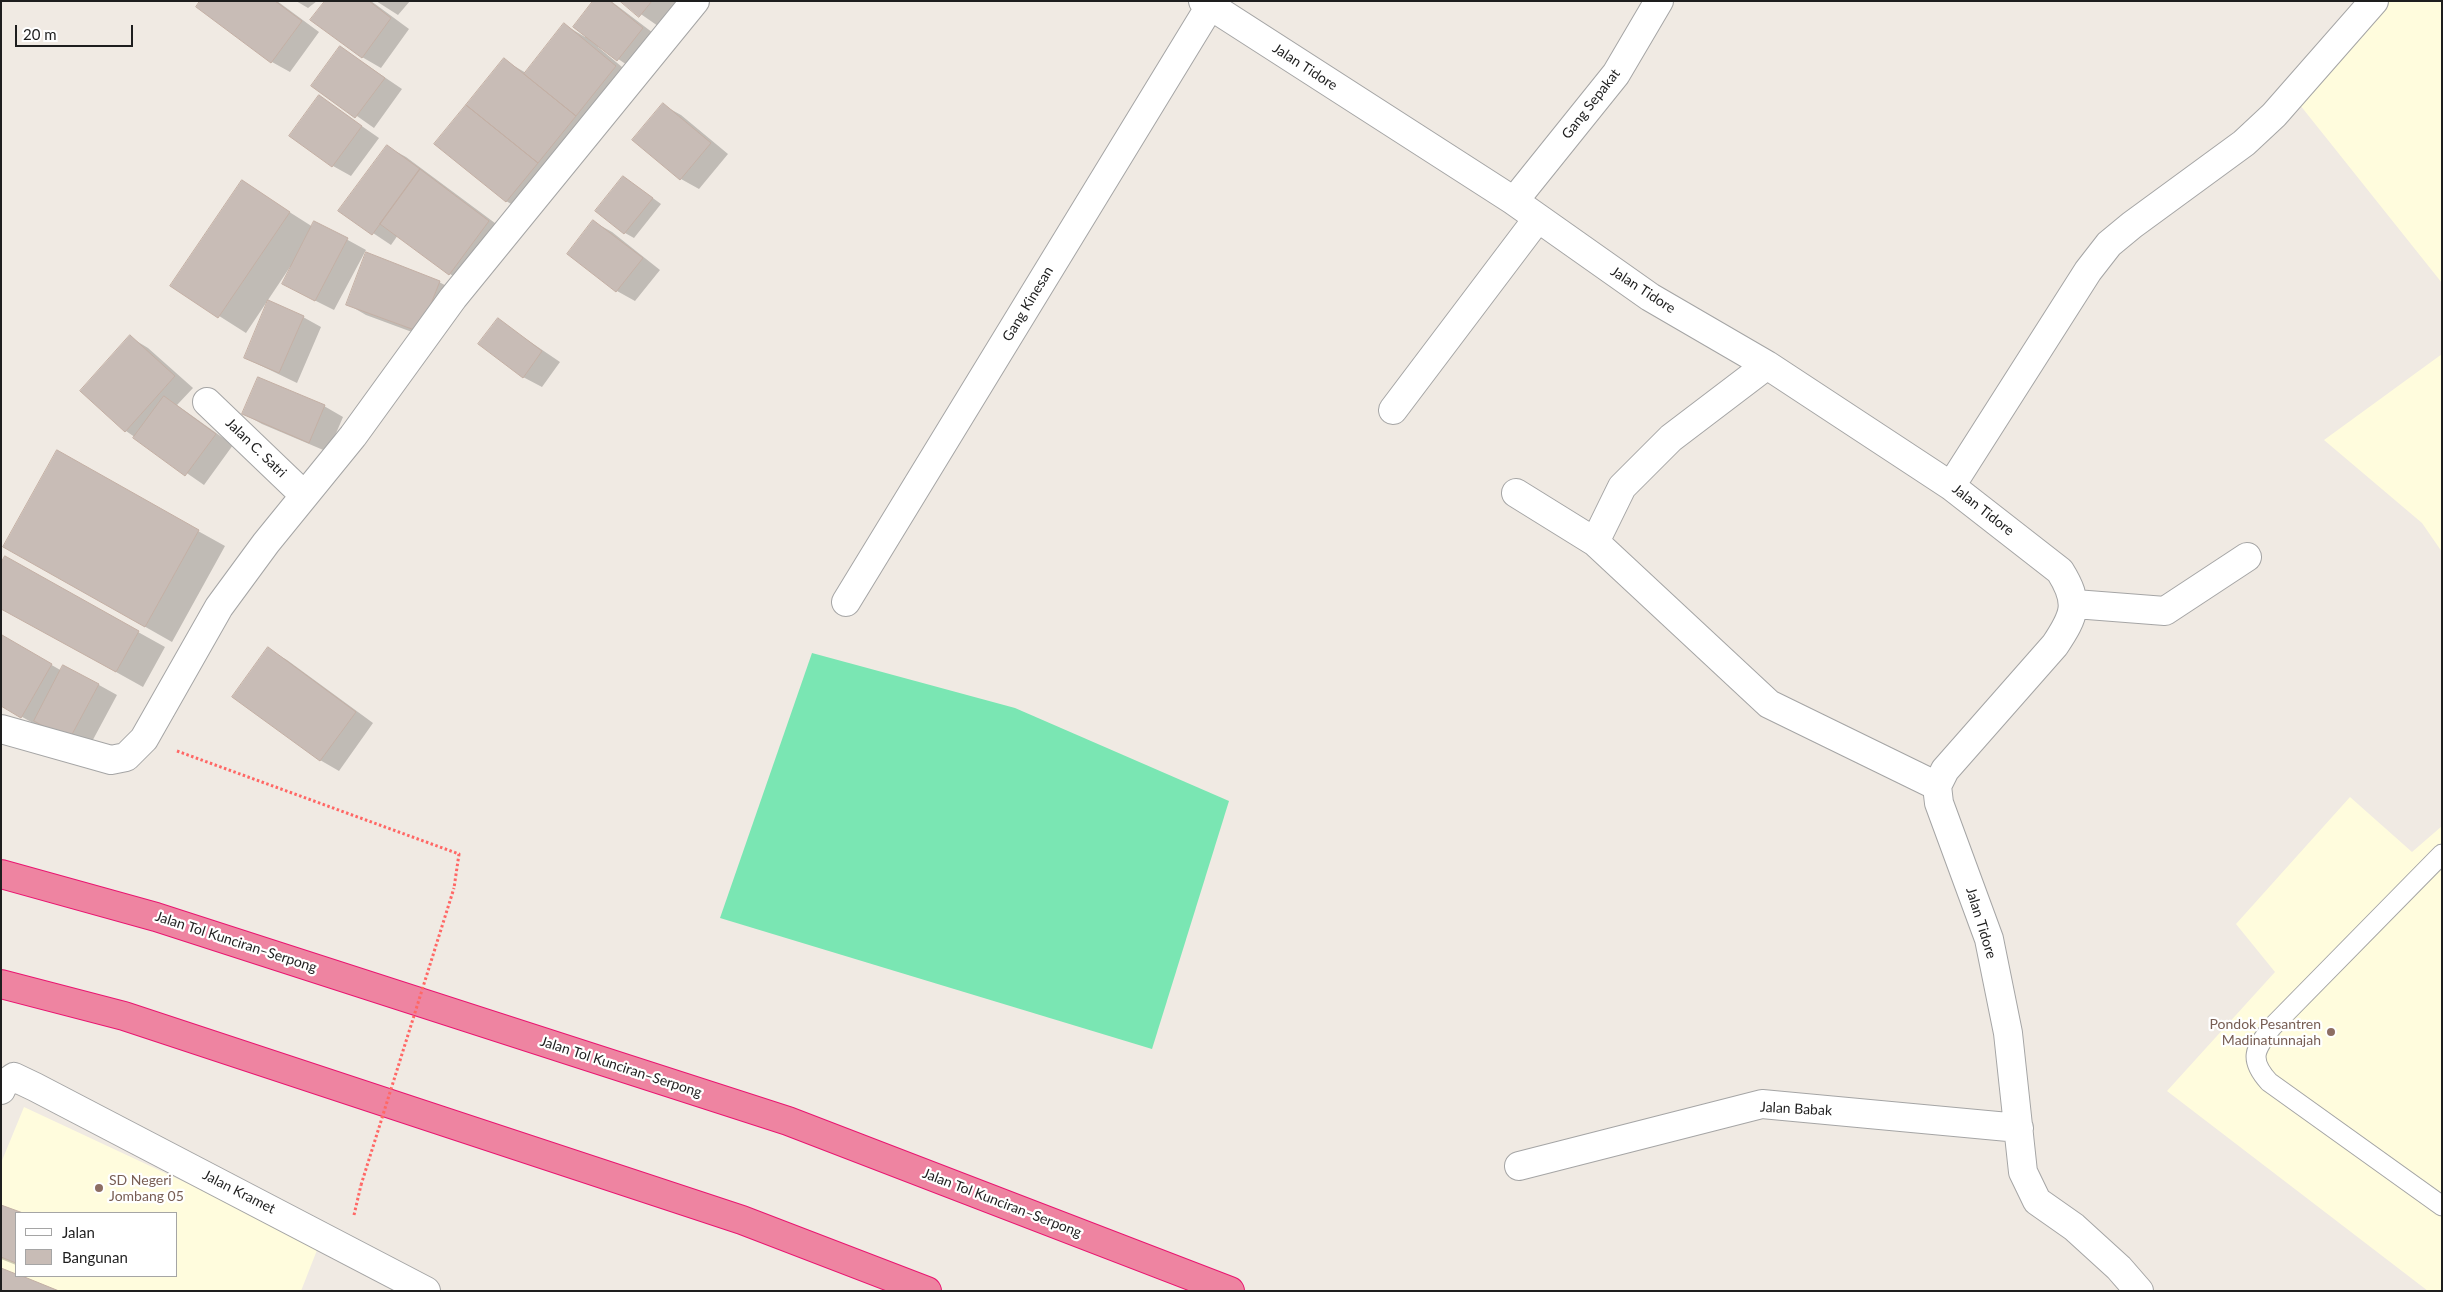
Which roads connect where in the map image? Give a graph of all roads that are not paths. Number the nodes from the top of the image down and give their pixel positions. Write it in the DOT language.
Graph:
graph roads {
  1 [pos="695,1"];
  2 [pos="1660,1"];
  3 [pos="2374,1"];
  4 [pos="1207,4"];
  5 [pos="1514,201"];
  6 [pos="1538,218"];
  7 [pos="1767,365"];
  8 [pos="207,402"];
  9 [pos="1393,410"];
  10 [pos="1951,486"];
  11 [pos="1516,493"];
  12 [pos="304,495"];
  13 [pos="1595,542"];
  14 [pos="2247,557"];
  15 [pos="846,602"];
  16 [pos="2075,604"];
  17 [pos="1,729"];
  18 [pos="1938,786"];
  19 [pos="2442,854"];
  20 [pos="1,874"];
  21 [pos="1,984"];
  22 [pos="1,1090"];
  23 [pos="2019,1128"];
  24 [pos="1519,1166"];
  25 [pos="2442,1206"];
  26 [pos="426,1291"];
  27 [pos="927,1291"];
  28 [pos="1230,1291"];
  29 [pos="2139,1291"];
  1 -- 12 [label="street"];
  2 -- 5 [label="street, Gang Sepakat"];
  3 -- 10 [label="street"];
  4 -- 5 [label="street, Jalan Tidore"];
  4 -- 15 [label="street, Gang Kinesan"];
  5 -- 6 [label="street, Jalan Tidore"];
  6 -- 7 [label="street, Jalan Tidore"];
  6 -- 9 [label="street"];
  7 -- 10 [label="street, Jalan Tidore"];
  7 -- 13 [label="street"];
  8 -- 12 [label="street, Jalan C. Satri"];
  10 -- 16 [label="street, Jalan Tidore"];
  11 -- 13 [label="street"];
  12 -- 17 [label="street"];
  13 -- 18 [label="street"];
  14 -- 16 [label="street"];
  16 -- 18 [label="street"];
  18 -- 23 [label="street, Jalan Tidore"];
  19 -- 25 [label="lane"];
  20 -- 28 [label="highway, Jalan Tol Kunciran–Serpong"];
  21 -- 27 [label="highway"];
  22 -- 26 [label="street, Jalan Kramet"];
  23 -- 24 [label="street, Jalan Babak"];
  23 -- 29 [label="street, Jalan Tidore"];
}
